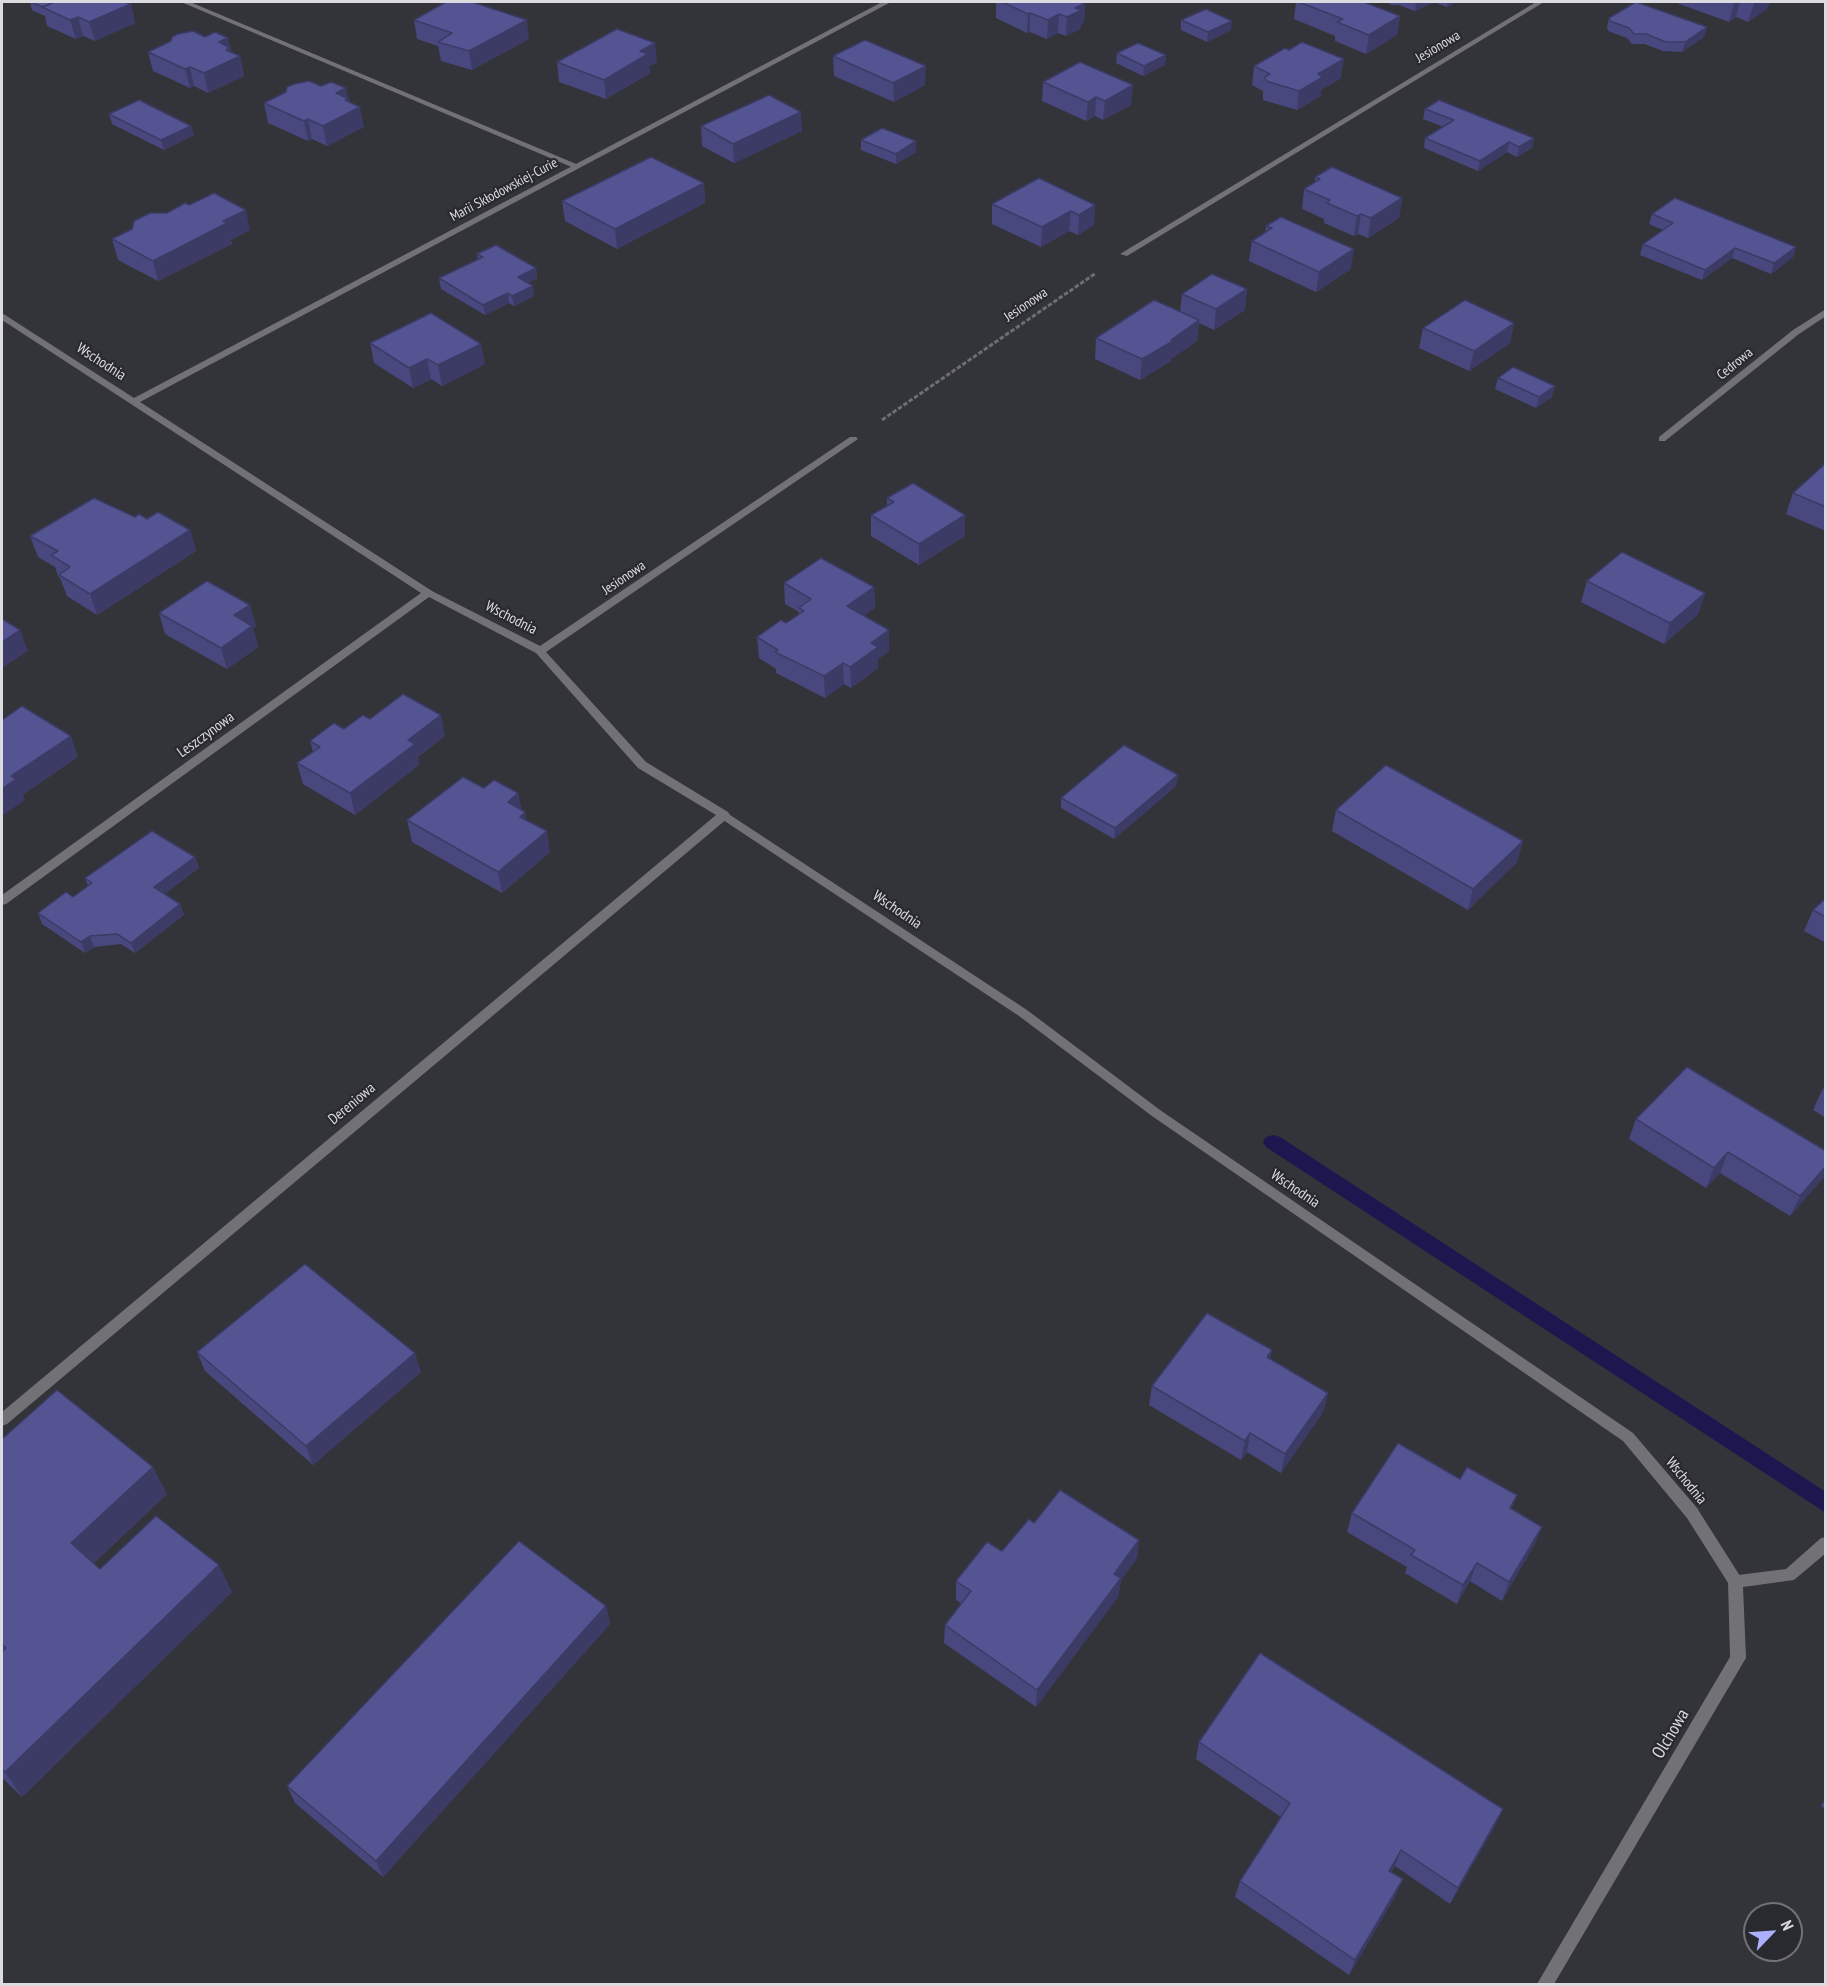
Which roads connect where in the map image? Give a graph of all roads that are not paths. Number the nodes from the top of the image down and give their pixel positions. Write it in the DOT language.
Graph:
graph roads {
  1 [pos="184,2"];
  2 [pos="887,2"];
  3 [pos="1540,2"];
  4 [pos="578,166"];
  5 [pos="1124,254"];
  6 [pos="1826,312"];
  7 [pos="2,316"];
  8 [pos="133,402"];
  9 [pos="853,439"];
  10 [pos="1662,439"];
  11 [pos="428,593"];
  12 [pos="540,651"];
  13 [pos="724,814"];
  14 [pos="2,901"];
  15 [pos="2,1420"];
  16 [pos="1826,1543"];
  17 [pos="1735,1581"];
  18 [pos="1545,1984"];
  1 -- 4 [label="street"];
  2 -- 4 [label="street, Marii Skłodowskiej-Curie"];
  3 -- 5 [label="street, Jesionowa"];
  4 -- 8 [label="street, Marii Skłodowskiej-Curie"];
  6 -- 10 [label="street, Cedrowa"];
  7 -- 8 [label="street, Wschodnia"];
  8 -- 11 [label="street, Wschodnia"];
  9 -- 12 [label="street, Jesionowa"];
  11 -- 12 [label="street, Wschodnia"];
  11 -- 14 [label="street, Leszczynowa"];
  12 -- 13 [label="street, Wschodnia"];
  13 -- 15 [label="street, Dereniowa"];
  13 -- 17 [label="street, Wschodnia"];
  16 -- 17 [label="street"];
  17 -- 18 [label="street, Olchowa"];
}
